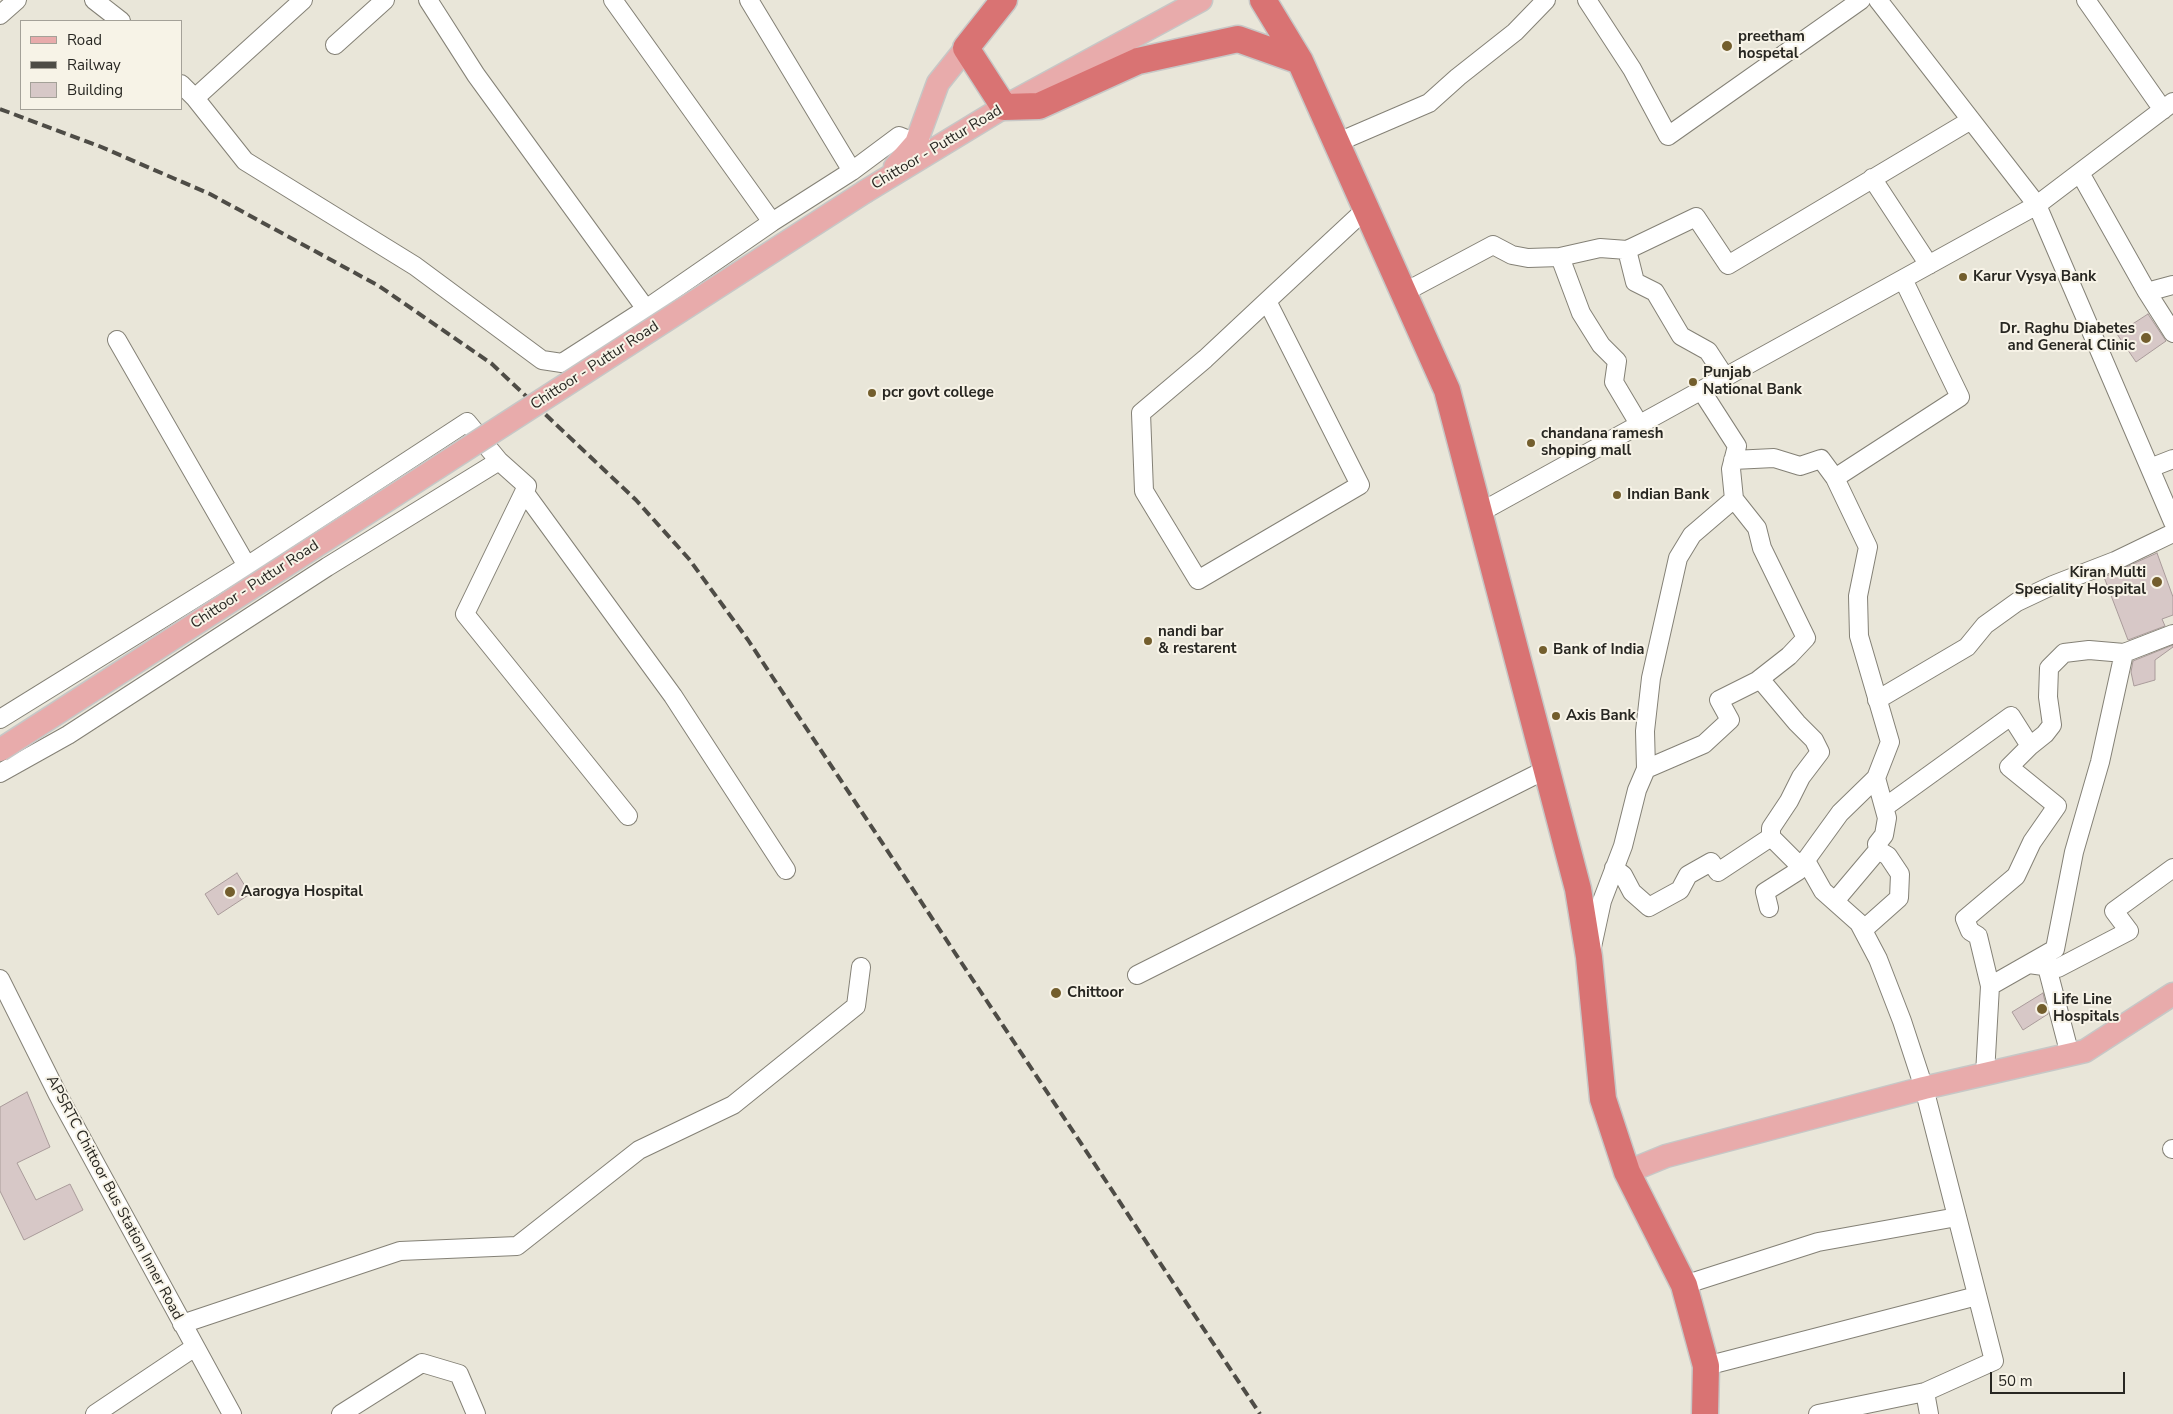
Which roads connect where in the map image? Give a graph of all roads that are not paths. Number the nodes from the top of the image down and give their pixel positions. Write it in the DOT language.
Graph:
graph roads {
  1 [pos="18,0"];
  2 [pos="94,0"];
  3 [pos="304,0"];
  4 [pos="385,0"];
  5 [pos="428,0"];
  6 [pos="613,0"];
  7 [pos="749,0"];
  8 [pos="1004,0"];
  9 [pos="1201,0"];
  10 [pos="1263,0"];
  11 [pos="1546,0"];
  12 [pos="1587,0"];
  13 [pos="1861,0"];
  14 [pos="2086,0"];
  15 [pos="1882,2"];
  16 [pos="0,15"];
  17 [pos="120,20"];
  18 [pos="335,45"];
  19 [pos="966,48"];
  20 [pos="1300,61"];
  21 [pos="182,85"];
  22 [pos="195,98"];
  23 [pos="2168,106"];
  24 [pos="1004,107"];
  25 [pos="1971,120"];
  26 [pos="1336,143"];
  27 [pos="926,147"];
  28 [pos="852,171"];
  29 [pos="2080,173"];
  30 [pos="1872,178"];
  31 [pos="2037,205"];
  32 [pos="1366,209"];
  33 [pos="772,222"];
  34 [pos="1627,250"];
  35 [pos="1560,257"];
  36 [pos="1929,264"];
  37 [pos="1903,279"];
  38 [pos="2173,285"];
  39 [pos="1403,292"];
  40 [pos="2147,292"];
  41 [pos="1268,300"];
  42 [pos="646,309"];
  43 [pos="2173,333"];
  44 [pos="117,340"];
  45 [pos="1725,377"];
  46 [pos="1701,390"];
  47 [pos="1639,424"];
  48 [pos="2173,459"];
  49 [pos="1733,460"];
  50 [pos="499,461"];
  51 [pos="2150,468"];
  52 [pos="1835,478"];
  53 [pos="527,486"];
  54 [pos="1734,499"];
  55 [pos="1479,512"];
  56 [pos="2173,522"];
  57 [pos="2173,533"];
  58 [pos="248,566"];
  59 [pos="2173,634"];
  60 [pos="2124,653"];
  61 [pos="1760,679"];
  62 [pos="1877,700"];
  63 [pos="0,719"];
  64 [pos="2030,746"];
  65 [pos="0,750"];
  66 [pos="1646,768"];
  67 [pos="1546,769"];
  68 [pos="0,773"];
  69 [pos="1876,778"];
  70 [pos="1885,807"];
  71 [pos="628,816"];
  72 [pos="1770,837"];
  73 [pos="1878,850"];
  74 [pos="1803,864"];
  75 [pos="1614,868"];
  76 [pos="2173,868"];
  77 [pos="786,870"];
  78 [pos="1835,901"];
  79 [pos="1769,908"];
  80 [pos="1863,930"];
  81 [pos="1590,957"];
  82 [pos="2029,964"];
  83 [pos="861,967"];
  84 [pos="2047,967"];
  85 [pos="1137,975"];
  86 [pos="0,979"];
  87 [pos="1990,986"];
  88 [pos="2173,994"];
  89 [pos="2070,1055"];
  90 [pos="1986,1074"];
  91 [pos="1924,1088"];
  92 [pos="1627,1172"];
  93 [pos="1957,1217"];
  94 [pos="1684,1285"];
  95 [pos="1977,1296"];
  96 [pos="182,1324"];
  97 [pos="195,1347"];
  98 [pos="1706,1366"];
  99 [pos="1925,1392"];
  100 [pos="95,1414"];
  101 [pos="232,1414"];
  102 [pos="340,1414"];
  103 [pos="476,1414"];
  104 [pos="1705,1414"];
  105 [pos="1818,1414"];
  106 [pos="1929,1414"];
  1 -- 16 [label="street"];
  2 -- 17 [label="street"];
  3 -- 22 [label="street"];
  4 -- 18 [label="street"];
  5 -- 42 [label="street"];
  6 -- 33 [label="street"];
  7 -- 28 [label="street"];
  8 -- 19 [label="highway"];
  9 -- 24 [label="main road, Chittoor - Puttur Road"];
  10 -- 20 [label="highway"];
  11 -- 26 [label="street"];
  12 -- 13 [label="street"];
  14 -- 23 [label="street"];
  15 -- 25 [label="street"];
  19 -- 24 [label="highway"];
  19 -- 27 [label="main road"];
  20 -- 24 [label="highway"];
  20 -- 26 [label="highway"];
  21 -- 22 [label="street"];
  22 -- 42 [label="street"];
  23 -- 29 [label="street"];
  24 -- 27 [label="main road, Chittoor - Puttur Road"];
  25 -- 30 [label="street"];
  25 -- 31 [label="street"];
  26 -- 32 [label="highway"];
  27 -- 28 [label="street"];
  27 -- 65 [label="main road, Chittoor - Puttur Road, bridge"];
  28 -- 33 [label="street"];
  29 -- 31 [label="street"];
  29 -- 40 [label="street"];
  30 -- 34 [label="street"];
  30 -- 36 [label="street"];
  31 -- 36 [label="street"];
  31 -- 51 [label="street"];
  32 -- 39 [label="highway"];
  32 -- 41 [label="street"];
  33 -- 42 [label="street"];
  34 -- 35 [label="street"];
  34 -- 45 [label="street"];
  35 -- 39 [label="street"];
  35 -- 47 [label="street"];
  36 -- 37 [label="street"];
  37 -- 45 [label="street"];
  37 -- 52 [label="street"];
  38 -- 40 [label="street"];
  39 -- 55 [label="highway"];
  40 -- 43 [label="street"];
  41 -- 41 [label="street"];
  44 -- 58 [label="street"];
  45 -- 46 [label="street"];
  46 -- 47 [label="street"];
  46 -- 49 [label="street"];
  47 -- 55 [label="street"];
  48 -- 51 [label="street"];
  49 -- 52 [label="street"];
  49 -- 54 [label="street"];
  50 -- 53 [label="street"];
  50 -- 58 [label="street"];
  50 -- 68 [label="street"];
  51 -- 56 [label="street"];
  52 -- 62 [label="street"];
  53 -- 71 [label="street"];
  53 -- 77 [label="street"];
  54 -- 61 [label="street"];
  54 -- 66 [label="street"];
  55 -- 67 [label="highway"];
  57 -- 62 [label="street"];
  58 -- 63 [label="street"];
  59 -- 60 [label="street"];
  60 -- 64 [label="street"];
  60 -- 82 [label="street"];
  61 -- 66 [label="street"];
  61 -- 72 [label="street"];
  62 -- 69 [label="street"];
  64 -- 70 [label="street"];
  64 -- 87 [label="street"];
  66 -- 75 [label="street"];
  67 -- 81 [label="highway"];
  67 -- 85 [label="street"];
  69 -- 70 [label="street"];
  69 -- 74 [label="street"];
  70 -- 73 [label="street"];
  72 -- 74 [label="street"];
  72 -- 75 [label="street"];
  73 -- 78 [label="street"];
  73 -- 80 [label="street"];
  74 -- 78 [label="street"];
  74 -- 79 [label="street"];
  75 -- 81 [label="street"];
  76 -- 84 [label="street"];
  78 -- 80 [label="street"];
  80 -- 91 [label="street"];
  81 -- 92 [label="highway"];
  82 -- 84 [label="street"];
  82 -- 87 [label="street"];
  83 -- 96 [label="street"];
  84 -- 89 [label="street"];
  86 -- 96 [label="street, APSRTC Chittoor Bus Station Inner Road"];
  87 -- 90 [label="street"];
  88 -- 89 [label="main road"];
  89 -- 90 [label="main road"];
  90 -- 91 [label="main road"];
  91 -- 92 [label="main road"];
  91 -- 93 [label="street"];
  92 -- 94 [label="highway"];
  93 -- 94 [label="street"];
  93 -- 95 [label="street"];
  94 -- 98 [label="highway"];
  95 -- 98 [label="street"];
  95 -- 99 [label="street"];
  96 -- 97 [label="street, APSRTC Chittoor Bus Station Inner Road"];
  97 -- 100 [label="street"];
  97 -- 101 [label="street, APSRTC Chittoor Bus Station Inner Road"];
  98 -- 104 [label="highway"];
  99 -- 105 [label="street"];
  99 -- 106 [label="street"];
  102 -- 103 [label="street"];
}
